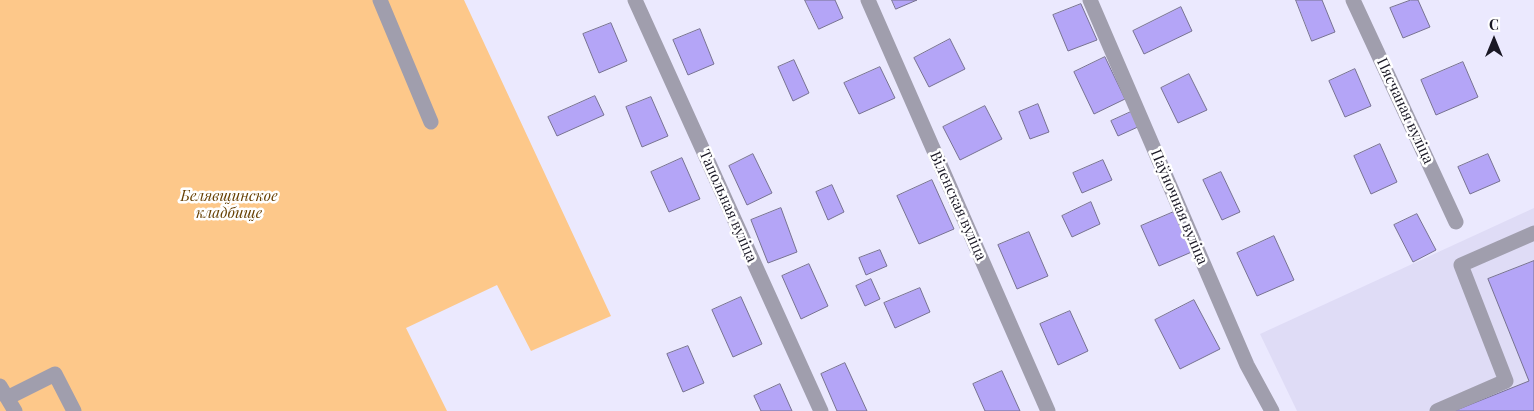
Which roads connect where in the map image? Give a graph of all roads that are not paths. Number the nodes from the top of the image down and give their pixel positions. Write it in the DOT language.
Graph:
graph roads {
  1 [pos="380,0"];
  2 [pos="635,0"];
  3 [pos="868,0"];
  4 [pos="1090,0"];
  5 [pos="1353,0"];
  6 [pos="431,122"];
  7 [pos="1456,222"];
  8 [pos="1534,233"];
  9 [pos="8,398"];
  10 [pos="74,411"];
  11 [pos="821,411"];
  12 [pos="1048,411"];
  13 [pos="1272,411"];
  14 [pos="1437,411"];
  1 -- 6 [label="street"];
  2 -- 11 [label="street, Тапольная вуліца"];
  3 -- 12 [label="street, Віленская вуліца"];
  4 -- 13 [label="street, Паўночная вуліца"];
  5 -- 7 [label="street, Пясчаная вуліца"];
  8 -- 14 [label="street"];
  9 -- 10 [label="street"];
}
